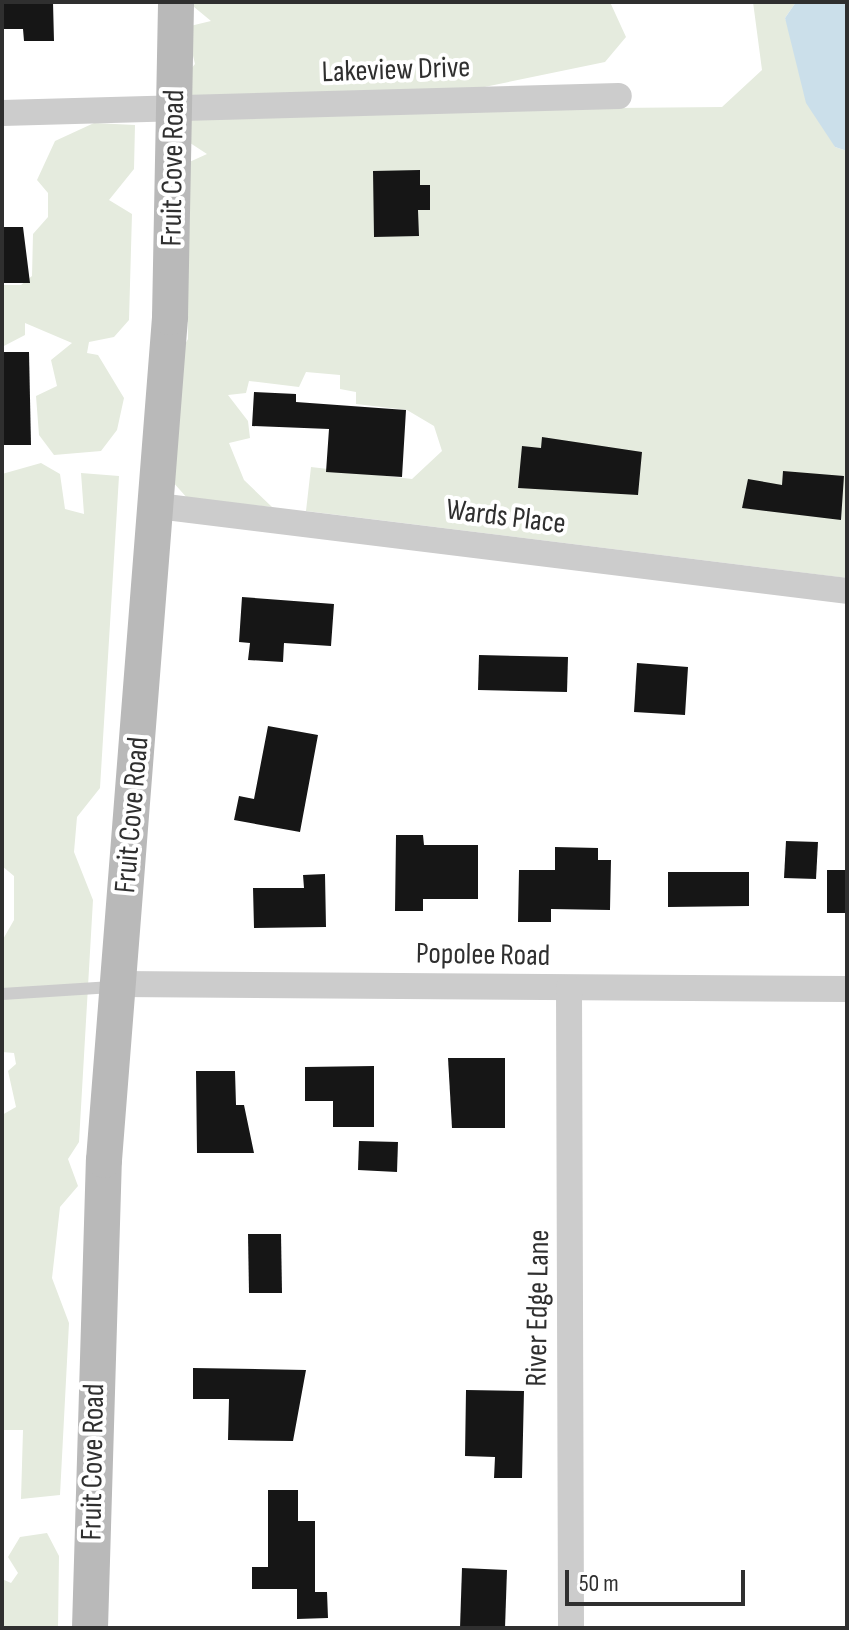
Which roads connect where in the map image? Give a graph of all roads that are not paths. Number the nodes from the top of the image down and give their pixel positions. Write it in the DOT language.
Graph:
graph roads {
  1 [pos="176,2"];
  2 [pos="619,96"];
  3 [pos="174,108"];
  4 [pos="2,113"];
  5 [pos="158,506"];
  6 [pos="847,591"];
  7 [pos="119,984"];
  8 [pos="569,988"];
  9 [pos="847,989"];
  10 [pos="2,994"];
  11 [pos="90,1628"];
  12 [pos="571,1628"];
  1 -- 3 [label="street, Fruit Cove Road"];
  2 -- 3 [label="street, Lakeview Drive"];
  3 -- 4 [label="street, Lakeview Drive"];
  3 -- 5 [label="street, Fruit Cove Road"];
  5 -- 6 [label="street, Wards Place"];
  5 -- 7 [label="street, Fruit Cove Road"];
  7 -- 8 [label="street, Popolee Road"];
  7 -- 10 [label="lane"];
  7 -- 11 [label="street, Fruit Cove Road"];
  8 -- 9 [label="street, Popolee Road"];
  8 -- 12 [label="street, River Edge Lane"];
}
